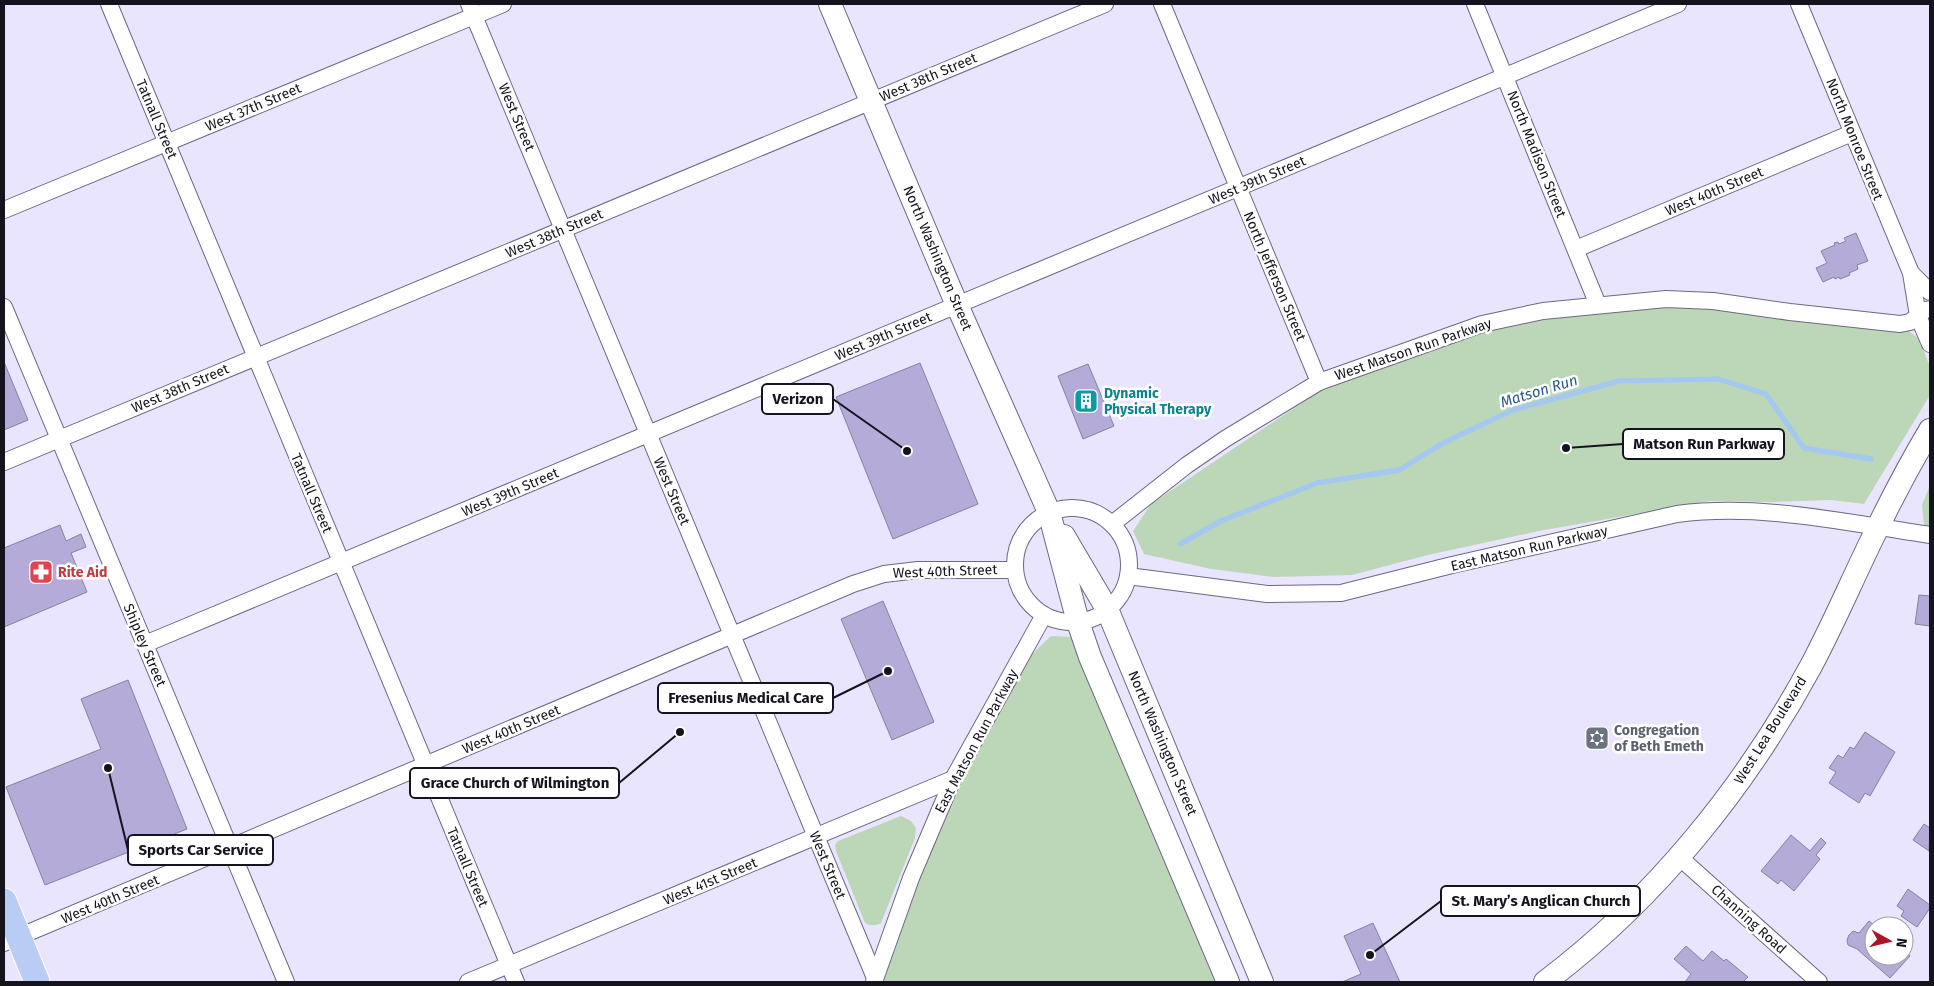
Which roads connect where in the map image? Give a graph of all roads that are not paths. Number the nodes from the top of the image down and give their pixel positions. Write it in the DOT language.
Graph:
graph roads {
  1 [pos="109,4"];
  2 [pos="502,4"];
  3 [pos="830,4"];
  4 [pos="1104,4"];
  5 [pos="1162,4"];
  6 [pos="1475,4"];
  7 [pos="1678,4"];
  8 [pos="1799,4"];
  9 [pos="472,10"];
  10 [pos="1505,76"];
  11 [pos="870,101"];
  12 [pos="1852,133"];
  13 [pos="166,143"];
  14 [pos="1238,188"];
  15 [pos="4,210"];
  16 [pos="564,229"];
  17 [pos="1576,249"];
  18 [pos="1911,273"];
  19 [pos="1930,292"];
  20 [pos="957,305"];
  21 [pos="1598,305"];
  22 [pos="4,307"];
  23 [pos="1924,313"];
  24 [pos="1930,344"];
  25 [pos="256,357"];
  26 [pos="1319,382"];
  27 [pos="1930,430"];
  28 [pos="649,434"];
  29 [pos="59,439"];
  30 [pos="4,462"];
  31 [pos="1049,512"];
  32 [pos="1112,524"];
  33 [pos="1877,527"];
  34 [pos="1930,535"];
  35 [pos="341,562"];
  36 [pos="1014,570"];
  37 [pos="1128,576"];
  38 [pos="1107,609"];
  39 [pos="1044,615"];
  40 [pos="1078,622"];
  41 [pos="733,635"];
  42 [pos="144,644"];
  43 [pos="426,765"];
  44 [pos="953,779"];
  45 [pos="816,836"];
  46 [pos="230,848"];
  47 [pos="1678,856"];
  48 [pos="4,901"];
  49 [pos="11,941"];
  50 [pos="509,965"];
  51 [pos="874,980"];
  52 [pos="36,982"];
  53 [pos="286,982"];
  54 [pos="468,982"];
  55 [pos="516,982"];
  56 [pos="1228,982"];
  57 [pos="1262,982"];
  58 [pos="1544,982"];
  59 [pos="1819,982"];
  1 -- 13 [label="street, Tatnall Street"];
  2 -- 9 [label="street, West 37th Street"];
  3 -- 11 [label="main road, North Washington Street"];
  4 -- 11 [label="street, West 38th Street"];
  5 -- 14 [label="street, North Jefferson Street"];
  6 -- 10 [label="street, North Madison Street"];
  7 -- 10 [label="street, West 39th Street"];
  8 -- 12 [label="street, North Monroe Street"];
  9 -- 13 [label="street, West 37th Street"];
  9 -- 16 [label="street, West Street"];
  10 -- 14 [label="street, West 39th Street"];
  10 -- 17 [label="street, North Madison Street"];
  11 -- 16 [label="street, West 38th Street"];
  11 -- 20 [label="main road, North Washington Street"];
  12 -- 17 [label="street, West 40th Street"];
  12 -- 18 [label="street, North Monroe Street"];
  13 -- 15 [label="street, West 37th Street"];
  13 -- 25 [label="street, Tatnall Street"];
  14 -- 20 [label="street, West 39th Street"];
  14 -- 26 [label="street, North Jefferson Street"];
  16 -- 25 [label="street, West 38th Street"];
  16 -- 28 [label="street, West Street"];
  17 -- 21 [label="street, North Madison Street"];
  18 -- 19 [label="street"];
  18 -- 23 [label="street"];
  20 -- 28 [label="street, West 39th Street"];
  20 -- 31 [label="main road, North Washington Street"];
  21 -- 23 [label="street, West Matson Run Parkway"];
  21 -- 26 [label="street, West Matson Run Parkway"];
  22 -- 29 [label="street, Shipley Street"];
  23 -- 24 [label="street"];
  25 -- 29 [label="street, West 38th Street"];
  25 -- 35 [label="street, Tatnall Street"];
  26 -- 32 [label="street, West Matson Run Parkway"];
  27 -- 33 [label="main road, West Lea Boulevard"];
  28 -- 35 [label="street, West 39th Street"];
  28 -- 41 [label="street, West Street"];
  29 -- 30 [label="street, West 38th Street"];
  29 -- 42 [label="street, Shipley Street"];
  31 -- 32 [label="street"];
  31 -- 36 [label="street"];
  31 -- 38 [label="main road, North Washington Street"];
  31 -- 40 [label="main road, North Washington Street"];
  32 -- 37 [label="street"];
  33 -- 34 [label="street, East Matson Run Parkway"];
  33 -- 37 [label="street, East Matson Run Parkway"];
  33 -- 47 [label="main road, West Lea Boulevard"];
  35 -- 42 [label="street, West 39th Street"];
  35 -- 43 [label="street, Tatnall Street"];
  36 -- 39 [label="street"];
  36 -- 41 [label="street, West 40th Street"];
  37 -- 38 [label="street"];
  38 -- 40 [label="street"];
  38 -- 57 [label="main road, North Washington Street"];
  39 -- 40 [label="street"];
  39 -- 44 [label="street, East Matson Run Parkway"];
  40 -- 56 [label="main road, North Washington Street"];
  41 -- 43 [label="street, West 40th Street"];
  41 -- 45 [label="street, West Street"];
  42 -- 46 [label="street, Shipley Street"];
  43 -- 46 [label="street, West 40th Street"];
  43 -- 50 [label="street, Tatnall Street"];
  44 -- 45 [label="street, West 41st Street"];
  44 -- 51 [label="street, East Matson Run Parkway"];
  45 -- 50 [label="street, West 41st Street"];
  45 -- 51 [label="street, West Street"];
  46 -- 49 [label="street, West 40th Street"];
  46 -- 53 [label="street, Shipley Street"];
  47 -- 58 [label="main road, West Lea Boulevard"];
  47 -- 59 [label="street, Channing Road"];
  48 -- 49 [label="main road"];
  49 -- 52 [label="main road"];
  50 -- 54 [label="street, West 41st Street"];
  50 -- 55 [label="street, Tatnall Street"];
}
